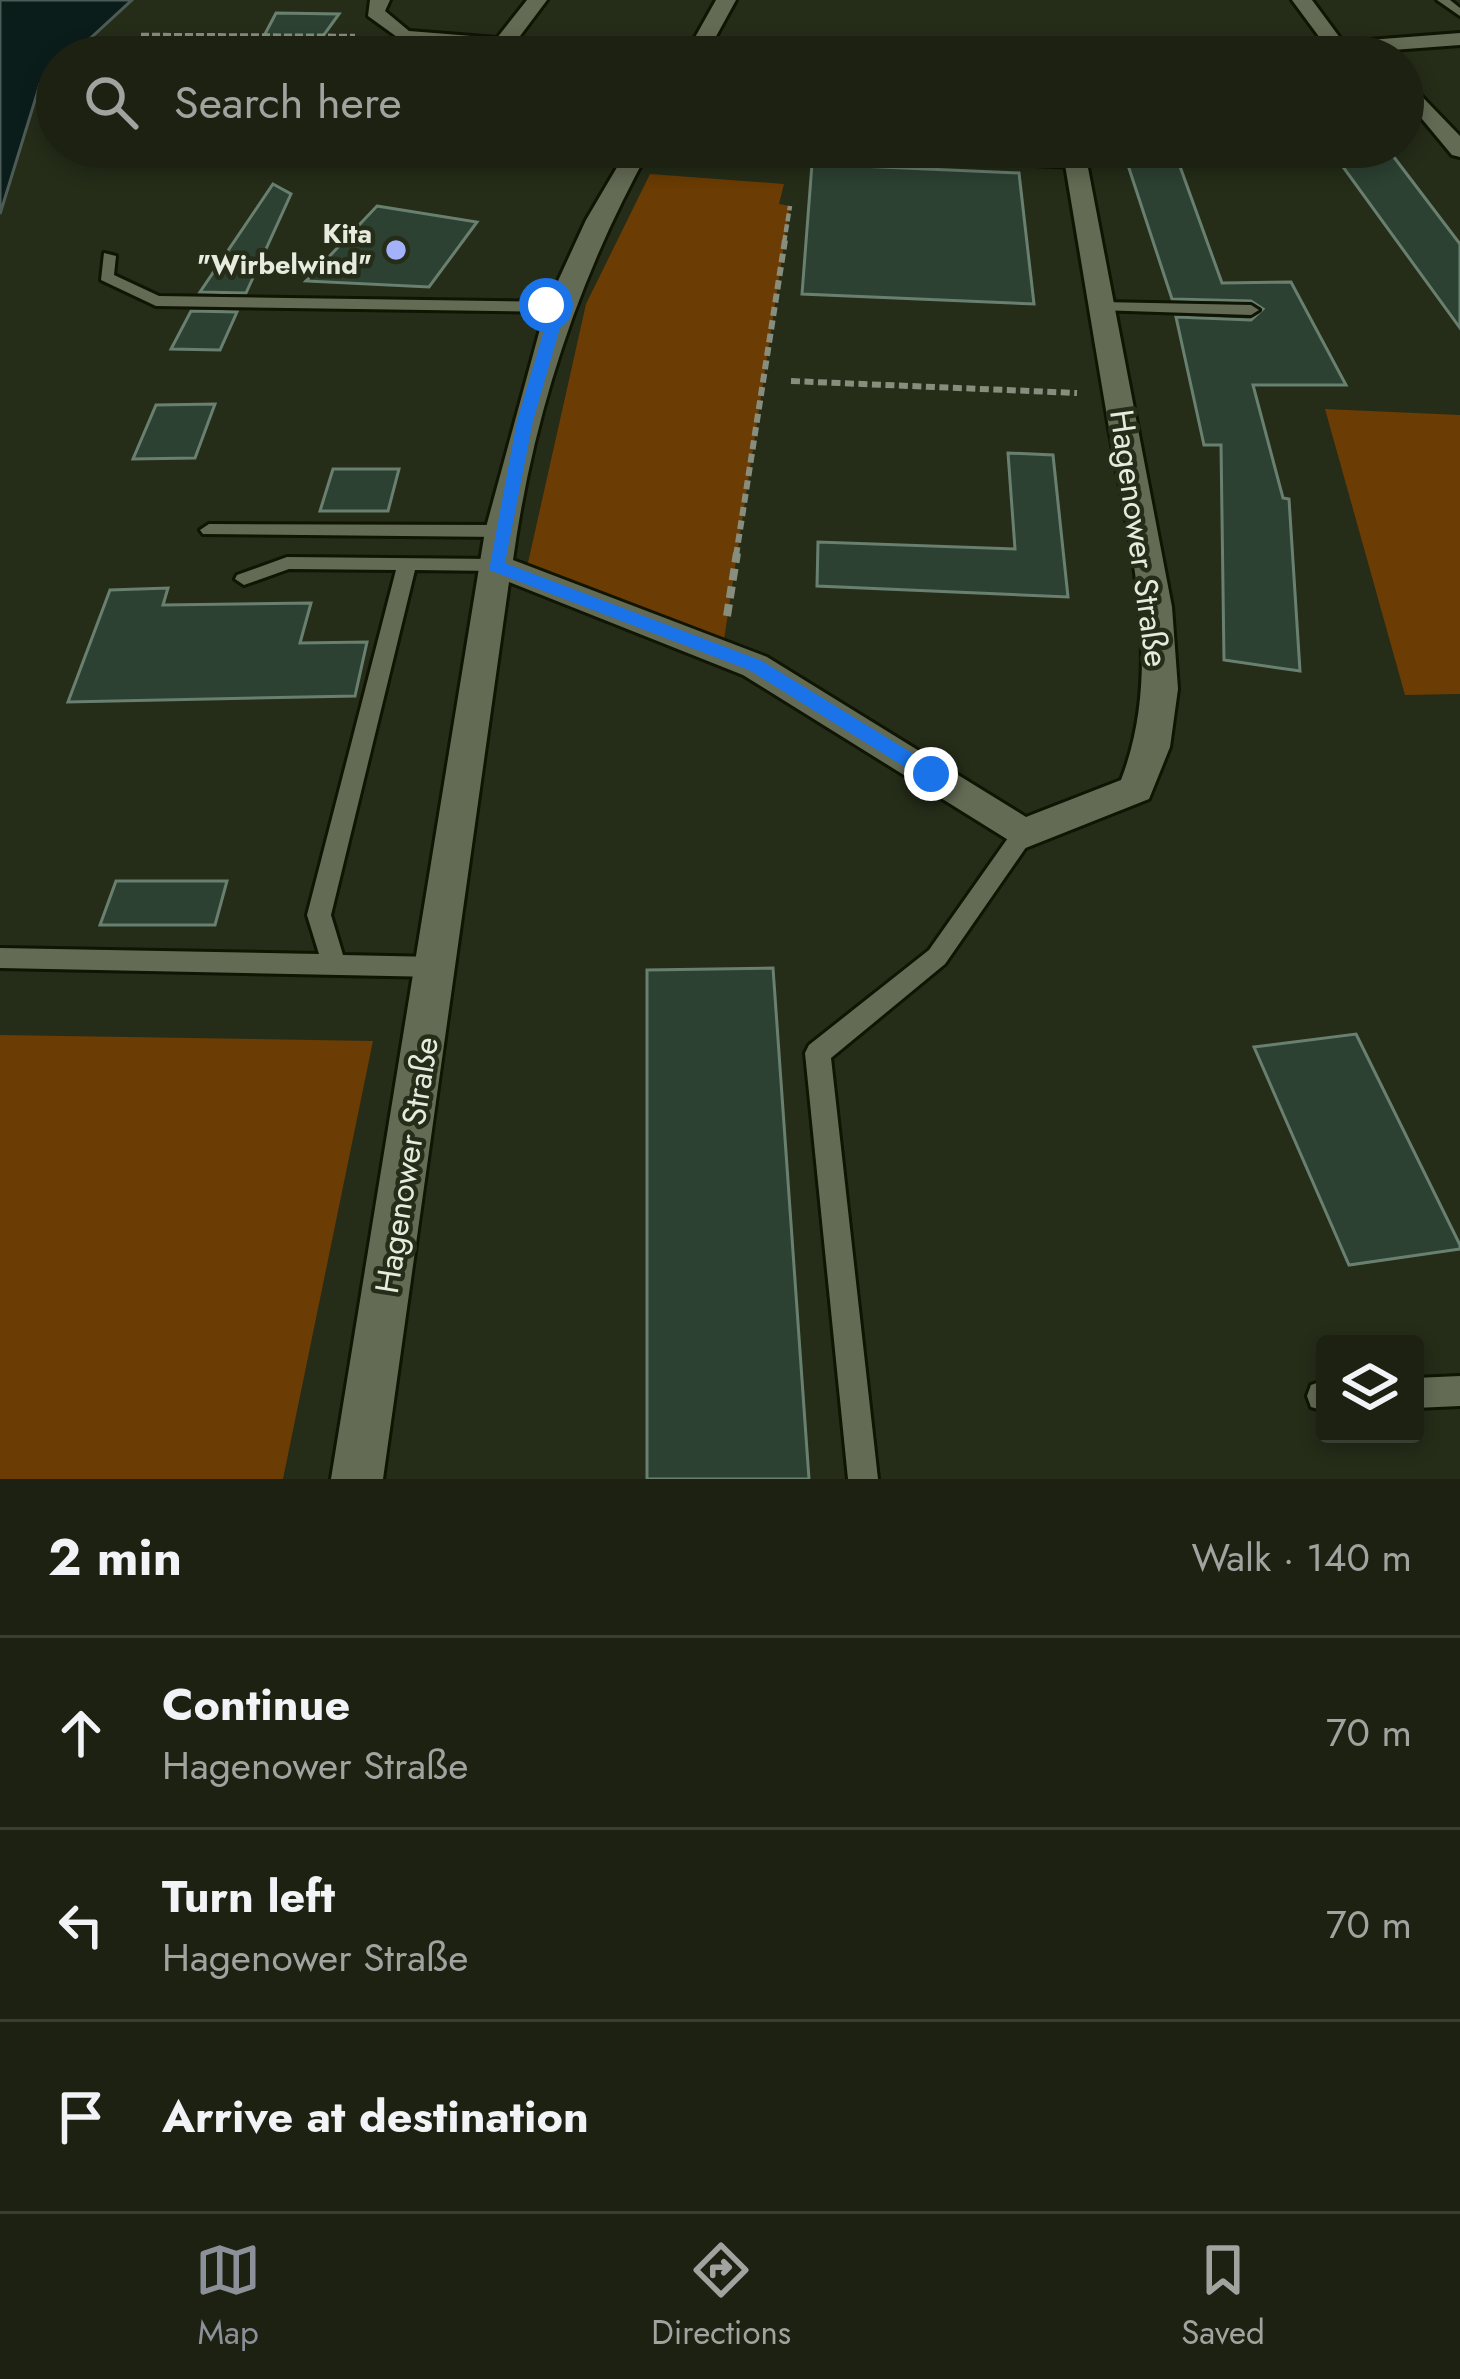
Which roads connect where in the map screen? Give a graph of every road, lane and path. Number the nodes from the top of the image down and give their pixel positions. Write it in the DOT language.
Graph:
graph roads {
  1 [pos="380,0"];
  2 [pos="537,0"];
  3 [pos="726,0"];
  4 [pos="1302,0"];
  5 [pos="1443,0"];
  6 [pos="1460,13"];
  7 [pos="141,35"];
  8 [pos="404,36"];
  9 [pos="509,36"];
  10 [pos="706,36"];
  11 [pos="1329,36"];
  12 [pos="1460,39"];
  13 [pos="1424,44"];
  14 [pos="1424,107"];
  15 [pos="1460,149"];
  16 [pos="628,168"];
  17 [pos="1077,168"];
  18 [pos="790,206"];
  19 [pos="109,256"];
  20 [pos="559,307"];
  21 [pos="1102,307"];
  22 [pos="1251,310"];
  23 [pos="791,381"];
  24 [pos="1118,395"];
  25 [pos="209,530"];
  26 [pos="498,548"];
  27 [pos="407,565"];
  28 [pos="244,579"];
  29 [pos="722,653"];
  30 [pos="1023,834"];
  31 [pos="0,958"];
  32 [pos="334,964"];
  33 [pos="436,967"];
  34 [pos="1460,1391"];
  35 [pos="1424,1393"];
  36 [pos="357,1479"];
  37 [pos="862,1479"];
  1 -- 8 [label="street"];
  2 -- 9 [label="street"];
  3 -- 10 [label="street"];
  4 -- 11 [label="street"];
  5 -- 6 [label="lane"];
  7 -- 8 [label="path"];
  12 -- 13 [label="street"];
  14 -- 15 [label="street"];
  16 -- 20 [label="street, Hagenower Straße"];
  17 -- 21 [label="street, Hagenower Straße"];
  18 -- 29 [label="path"];
  19 -- 20 [label="lane"];
  20 -- 26 [label="street, Hagenower Straße"];
  21 -- 22 [label="lane"];
  21 -- 24 [label="street, Hagenower Straße"];
  23 -- 24 [label="path"];
  24 -- 30 [label="street, Hagenower Straße"];
  25 -- 26 [label="lane"];
  26 -- 27 [label="lane"];
  26 -- 29 [label="street"];
  26 -- 33 [label="street, Hagenower Straße"];
  27 -- 28 [label="lane"];
  27 -- 32 [label="lane"];
  29 -- 30 [label="street"];
  30 -- 37 [label="lane"];
  31 -- 32 [label="lane"];
  32 -- 33 [label="lane"];
  33 -- 36 [label="street, Hagenower Straße"];
  34 -- 35 [label="lane"];
}
